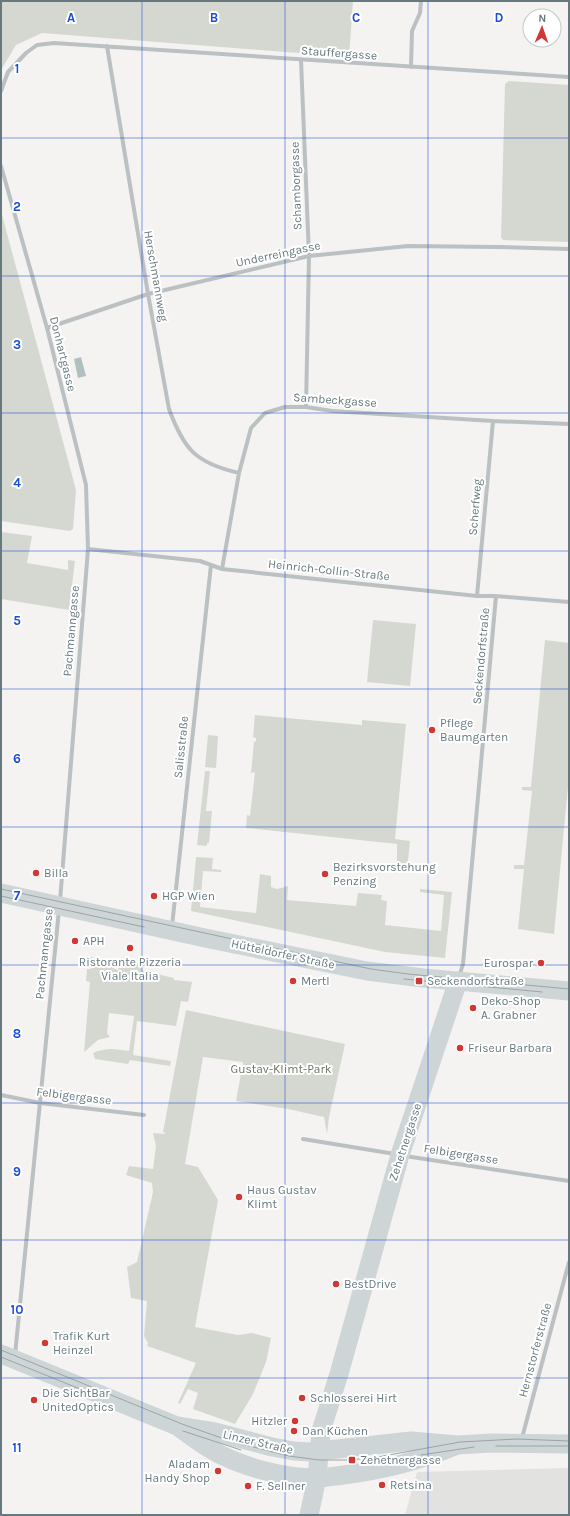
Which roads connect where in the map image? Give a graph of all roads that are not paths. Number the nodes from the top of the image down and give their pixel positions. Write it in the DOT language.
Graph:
graph roads {
  1 [pos="421,1"];
  2 [pos="107,46"];
  3 [pos="301,60"];
  4 [pos="411,67"];
  5 [pos="569,77"];
  6 [pos="1,91"];
  7 [pos="1,166"];
  8 [pos="569,249"];
  9 [pos="309,256"];
  10 [pos="148,294"];
  11 [pos="47,328"];
  12 [pos="306,407"];
  13 [pos="493,421"];
  14 [pos="569,424"];
  15 [pos="239,473"];
  16 [pos="88,549"];
  17 [pos="211,565"];
  18 [pos="222,569"];
  19 [pos="477,596"];
  20 [pos="496,596"];
  21 [pos="569,602"];
  22 [pos="1,893"];
  23 [pos="59,906"];
  24 [pos="172,931"];
  25 [pos="458,981"];
  26 [pos="569,992"];
  27 [pos="1,1095"];
  28 [pos="40,1103"];
  29 [pos="144,1116"];
  30 [pos="303,1139"];
  31 [pos="400,1155"];
  32 [pos="569,1181"];
  33 [pos="569,1262"];
  34 [pos="8,1357"];
  35 [pos="177,1426"];
  36 [pos="521,1442"];
  37 [pos="569,1444"];
  38 [pos="458,1445"];
  39 [pos="320,1451"];
  40 [pos="317,1478"];
  41 [pos="309,1515"];
  1 -- 4 [label="street"];
  2 -- 3 [label="street, Stauffergasse"];
  2 -- 6 [label="street"];
  2 -- 10 [label="street, Herschmannweg"];
  3 -- 4 [label="street, Stauffergasse"];
  3 -- 9 [label="street, Schamborgasse"];
  4 -- 5 [label="street, Stauffergasse"];
  7 -- 11 [label="street, Donhartgasse"];
  8 -- 9 [label="street, Underreingasse"];
  9 -- 10 [label="street, Underreingasse"];
  9 -- 12 [label="street, Schamborgasse"];
  10 -- 11 [label="street, Underreingasse"];
  10 -- 15 [label="street, Herschmannweg"];
  11 -- 16 [label="street, Donhartgasse"];
  12 -- 13 [label="street, Sambeckgasse"];
  12 -- 15 [label="street, Sambeckgasse"];
  13 -- 14 [label="street, Sambeckgasse"];
  13 -- 19 [label="street, Scherfweg"];
  15 -- 18 [label="street, Sambeckgasse"];
  16 -- 17 [label="street, Heinrich-Collin-Straße"];
  16 -- 23 [label="street, Pachmanngasse"];
  17 -- 18 [label="street, Heinrich-Collin-Straße"];
  17 -- 24 [label="street, Salisstraße"];
  18 -- 19 [label="street, Heinrich-Collin-Straße"];
  19 -- 20 [label="street, Heinrich-Collin-Straße"];
  20 -- 21 [label="street, Heinrich-Collin-Straße"];
  20 -- 25 [label="street, Seckendorfstraße"];
  22 -- 23 [label="main road, Hütteldorfer Straße"];
  23 -- 24 [label="main road, Hütteldorfer Straße"];
  23 -- 28 [label="street, Pachmanngasse"];
  24 -- 25 [label="main road, Hütteldorfer Straße"];
  25 -- 26 [label="main road, Hütteldorfer Straße"];
  25 -- 31 [label="main road, Zehetnergasse"];
  27 -- 28 [label="street, Felbigergasse"];
  28 -- 29 [label="street, Felbigergasse"];
  28 -- 34 [label="street, Pachmanngasse"];
  30 -- 31 [label="street, Felbigergasse"];
  31 -- 32 [label="street, Felbigergasse"];
  31 -- 39 [label="main road, Zehetnergasse"];
  33 -- 36 [label="street, Hernstorferstraße"];
  34 -- 35 [label="main road, Linzer Straße"];
  35 -- 39 [label="main road, Linzer Straße"];
  35 -- 40 [label="main road, Linzer Straße"];
  36 -- 37 [label="main road, Linzer Straße"];
  36 -- 38 [label="main road, Linzer Straße"];
  38 -- 39 [label="main road, Linzer Straße"];
  38 -- 40 [label="main road, Linzer Straße"];
  39 -- 40 [label="main road, Zehetnergasse"];
  40 -- 41 [label="main road, Zehetnergasse"];
}
